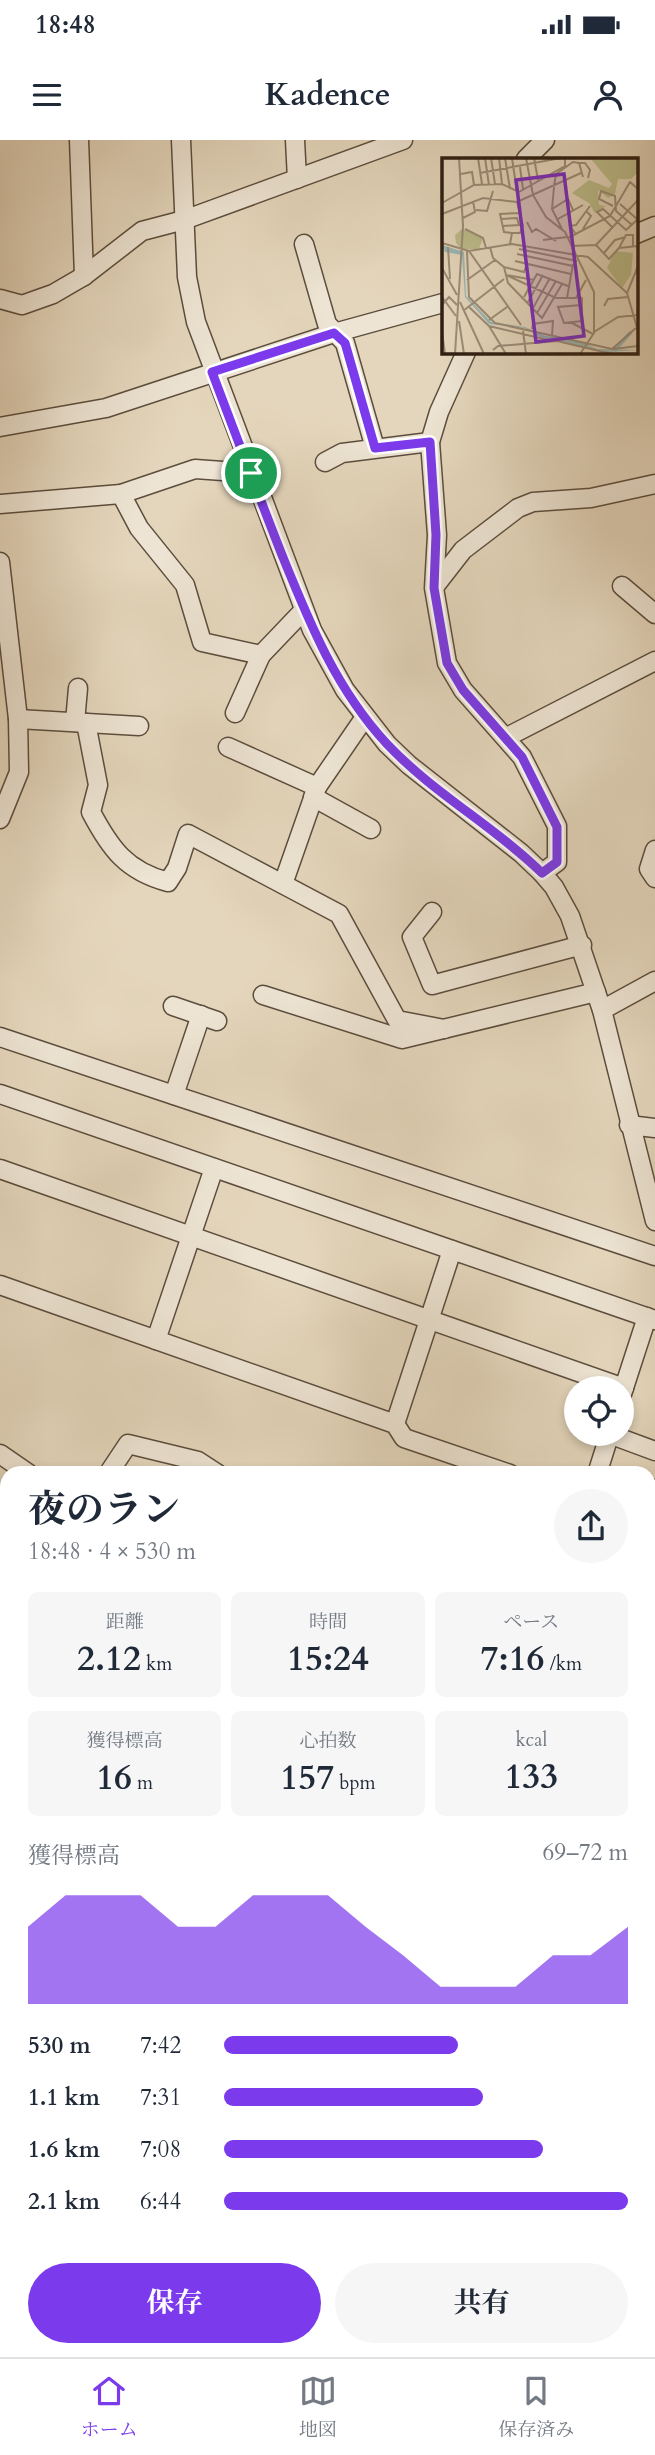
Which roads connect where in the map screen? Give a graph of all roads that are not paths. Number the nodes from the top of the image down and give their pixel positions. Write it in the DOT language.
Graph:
graph roads {
  1 [pos="79,140"];
  2 [pos="181,140"];
  3 [pos="295,140"];
  4 [pos="402,140"];
  5 [pos="545,140"];
  6 [pos="527,158"];
  7 [pos="297,179"];
  8 [pos="184,220"];
  9 [pos="655,226"];
  10 [pos="638,233"];
  11 [pos="304,244"];
  12 [pos="84,276"];
  13 [pos="0,299"];
  14 [pos="442,303"];
  15 [pos="334,333"];
  16 [pos="465,354"];
  17 [pos="212,372"];
  18 [pos="0,427"];
  19 [pos="430,442"];
  20 [pos="375,448"];
  21 [pos="326,462"];
  22 [pos="251,473"];
  23 [pos="655,484"];
  24 [pos="121,494"];
  25 [pos="0,504"];
  26 [pos="0,562"];
  27 [pos="622,586"];
  28 [pos="434,588"];
  29 [pos="2,595"];
  30 [pos="304,610"];
  31 [pos="655,614"];
  32 [pos="261,655"];
  33 [pos="655,661"];
  34 [pos="78,688"];
  35 [pos="235,713"];
  36 [pos="365,717"];
  37 [pos="18,719"];
  38 [pos="80,723"];
  39 [pos="139,726"];
  40 [pos="507,737"];
  41 [pos="228,747"];
  42 [pos="315,792"];
  43 [pos="0,819"];
  44 [pos="371,829"];
  45 [pos="655,850"];
  46 [pos="542,873"];
  47 [pos="655,878"];
  48 [pos="282,884"];
  49 [pos="432,912"];
  50 [pos="582,945"];
  51 [pos="655,981"];
  52 [pos="596,992"];
  53 [pos="263,995"];
  54 [pos="173,1006"];
  55 [pos="602,1010"];
  56 [pos="444,1029"];
  57 [pos="0,1037"];
  58 [pos="0,1094"];
  59 [pos="174,1095"];
  60 [pos="629,1125"];
  61 [pos="655,1128"];
  62 [pos="214,1168"];
  63 [pos="0,1169"];
  64 [pos="655,1221"];
  65 [pos="192,1236"];
  66 [pos="452,1250"];
  67 [pos="655,1256"];
  68 [pos="1,1290"];
  69 [pos="651,1318"];
  70 [pos="430,1320"];
  71 [pos="156,1340"];
  72 [pos="580,1376"];
  73 [pos="629,1376"];
  74 [pos="395,1424"];
  75 [pos="634,1443"];
  76 [pos="606,1446"];
  77 [pos="655,1451"];
  78 [pos="0,1454"];
  79 [pos="17,1466"];
  80 [pos="113,1466"];
  81 [pos="205,1466"];
  82 [pos="476,1466"];
  83 [pos="600,1466"];
  1 -- 12 [label="street"];
  2 -- 8 [label="street"];
  3 -- 7 [label="street"];
  4 -- 7 [label="street"];
  5 -- 6 [label="street"];
  7 -- 8 [label="street"];
  8 -- 12 [label="street"];
  8 -- 17 [label="street"];
  9 -- 10 [label="street"];
  11 -- 15 [label="street"];
  12 -- 13 [label="street"];
  14 -- 15 [label="street"];
  15 -- 17 [label="street"];
  15 -- 20 [label="street"];
  16 -- 19 [label="street"];
  17 -- 18 [label="street"];
  17 -- 22 [label="street"];
  19 -- 20 [label="street"];
  19 -- 28 [label="street"];
  20 -- 21 [label="street"];
  22 -- 24 [label="street"];
  22 -- 30 [label="street"];
  23 -- 28 [label="street"];
  24 -- 25 [label="street"];
  24 -- 32 [label="street"];
  26 -- 29 [label="street"];
  27 -- 31 [label="street"];
  28 -- 40 [label="street"];
  29 -- 37 [label="street"];
  30 -- 32 [label="street"];
  30 -- 36 [label="street"];
  32 -- 35 [label="street"];
  33 -- 40 [label="street"];
  34 -- 38 [label="street"];
  36 -- 42 [label="street"];
  36 -- 46 [label="street"];
  37 -- 38 [label="street"];
  37 -- 43 [label="street"];
  38 -- 39 [label="street"];
  38 -- 48 [label="street"];
  40 -- 46 [label="street"];
  41 -- 42 [label="street"];
  42 -- 44 [label="street"];
  42 -- 48 [label="street"];
  45 -- 47 [label="street"];
  46 -- 50 [label="street"];
  48 -- 56 [label="street"];
  49 -- 50 [label="street"];
  50 -- 52 [label="street"];
  51 -- 55 [label="street"];
  52 -- 55 [label="street"];
  52 -- 56 [label="street"];
  53 -- 56 [label="street"];
  54 -- 59 [label="street"];
  55 -- 60 [label="street"];
  57 -- 59 [label="street"];
  58 -- 62 [label="street"];
  59 -- 67 [label="street"];
  60 -- 61 [label="street"];
  60 -- 64 [label="street"];
  62 -- 65 [label="street"];
  62 -- 66 [label="street"];
  63 -- 65 [label="street"];
  65 -- 70 [label="street"];
  65 -- 71 [label="street"];
  66 -- 69 [label="street"];
  66 -- 70 [label="street"];
  68 -- 71 [label="street"];
  69 -- 73 [label="street"];
  70 -- 72 [label="street"];
  70 -- 74 [label="street"];
  71 -- 74 [label="street"];
  74 -- 82 [label="street"];
  75 -- 77 [label="street"];
  76 -- 83 [label="street"];
  78 -- 79 [label="street"];
  80 -- 81 [label="street"];
}
